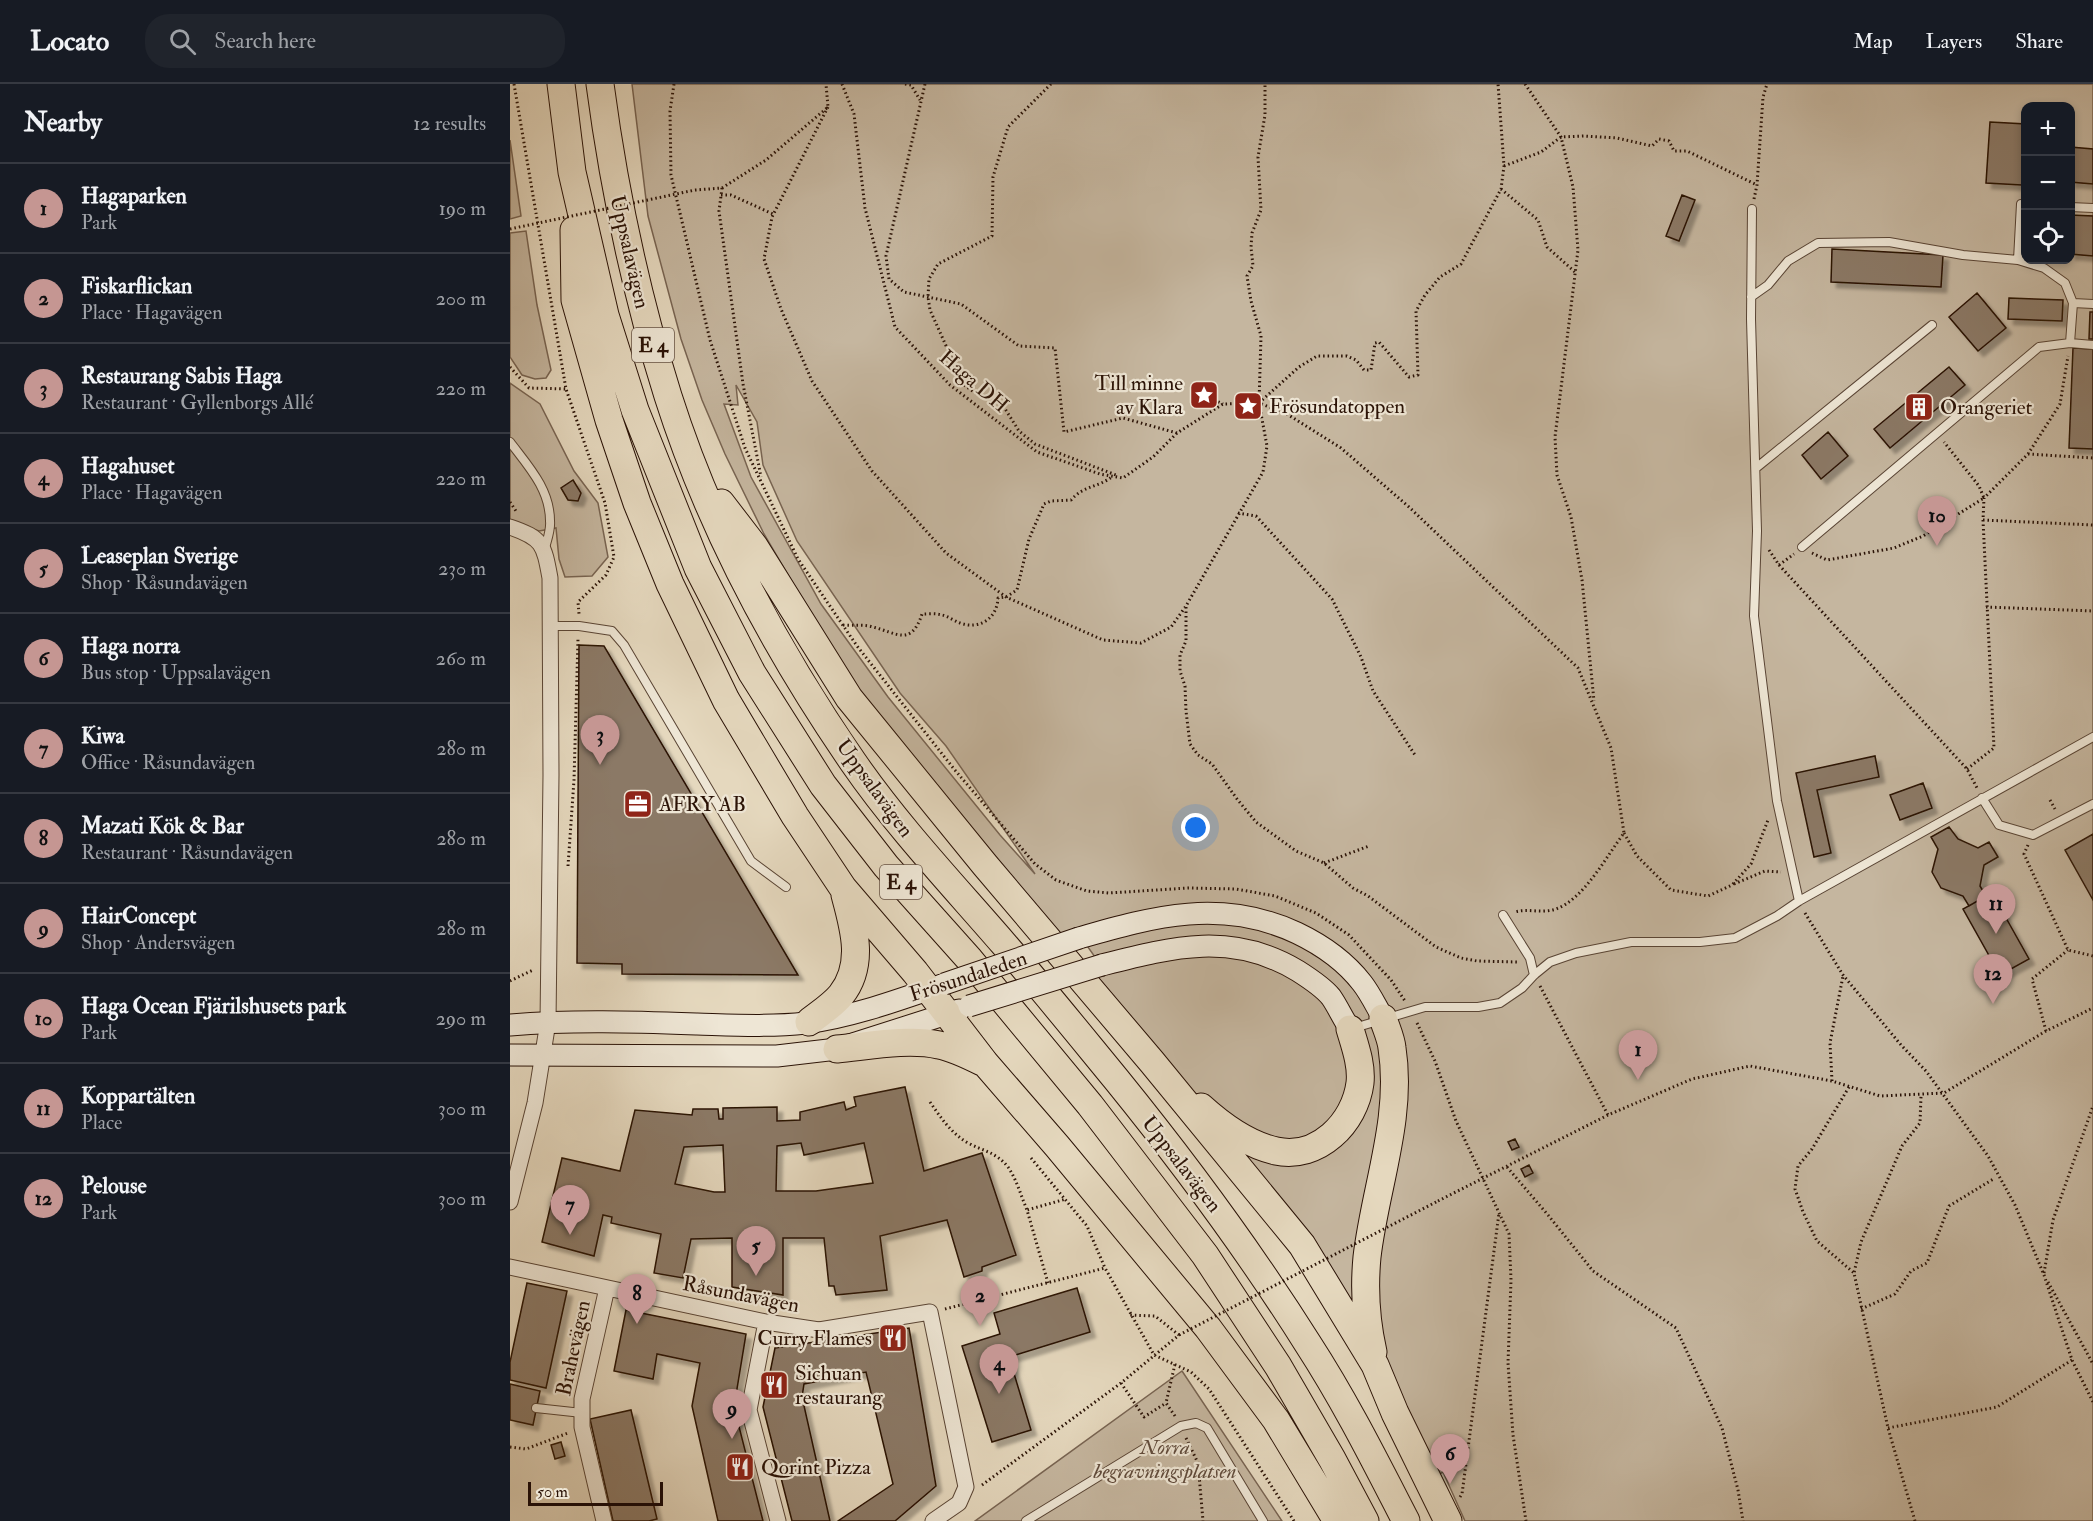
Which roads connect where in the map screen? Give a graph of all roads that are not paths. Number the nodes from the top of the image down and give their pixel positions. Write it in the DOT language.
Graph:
graph roads {
  1 [pos="561,84"];
  2 [pos="600,84"];
  3 [pos="572,172"];
  4 [pos="2021,204"];
  5 [pos="2075,207"];
  6 [pos="2093,208"];
  7 [pos="1752,209"];
  8 [pos="2018,260"];
  9 [pos="1751,297"];
  10 [pos="2073,303"];
  11 [pos="2093,304"];
  12 [pos="1932,325"];
  13 [pos="2070,343"];
  14 [pos="2093,345"];
  15 [pos="510,442"];
  16 [pos="1756,468"];
  17 [pos="696,472"];
  18 [pos="510,527"];
  19 [pos="1802,548"];
  20 [pos="545,550"];
  21 [pos="550,626"];
  22 [pos="2093,737"];
  23 [pos="1982,798"];
  24 [pos="2093,804"];
  25 [pos="786,887"];
  26 [pos="843,888"];
  27 [pos="1799,900"];
  28 [pos="1503,915"];
  29 [pos="1534,975"];
  30 [pos="936,987"];
  31 [pos="957,1010"];
  32 [pos="1383,1018"];
  33 [pos="548,1022"];
  34 [pos="808,1022"];
  35 [pos="510,1025"];
  36 [pos="1350,1029"];
  37 [pos="837,1049"];
  38 [pos="543,1054"];
  39 [pos="510,1055"];
  40 [pos="1152,1062"];
  41 [pos="985,1063"];
  42 [pos="510,1202"];
  43 [pos="510,1267"];
  44 [pos="607,1288"];
  45 [pos="766,1322"];
  46 [pos="1375,1365"];
  47 [pos="536,1408"];
  48 [pos="582,1420"];
  49 [pos="1451,1511"];
  50 [pos="1038,1513"];
  51 [pos="604,1521"];
  52 [pos="778,1521"];
  53 [pos="933,1521"];
  54 [pos="1026,1521"];
  55 [pos="1043,1521"];
  56 [pos="1263,1521"];
  57 [pos="1337,1521"];
  58 [pos="1365,1521"];
  59 [pos="1406,1521"];
  1 -- 3 [label="highway, Uppsalavägen / E 4"];
  2 -- 17 [label="highway, Uppsalavägen / E 4"];
  3 -- 26 [label="highway"];
  3 -- 58 [label="highway, Uppsalavägen / E 4"];
  4 -- 8 [label="lane"];
  5 -- 6 [label="lane"];
  7 -- 9 [label="lane"];
  8 -- 9 [label="lane"];
  8 -- 10 [label="lane"];
  9 -- 16 [label="lane"];
  10 -- 11 [label="lane"];
  10 -- 13 [label="lane"];
  12 -- 16 [label="lane"];
  13 -- 14 [label="lane"];
  13 -- 19 [label="lane"];
  15 -- 20 [label="lane"];
  16 -- 27 [label="lane"];
  17 -- 40 [label="highway"];
  17 -- 59 [label="highway, Uppsalavägen / E 4"];
  18 -- 20 [label="street"];
  20 -- 21 [label="street"];
  21 -- 25 [label="lane"];
  21 -- 33 [label="street"];
  22 -- 23 [label="lane"];
  23 -- 24 [label="lane"];
  23 -- 27 [label="lane"];
  26 -- 30 [label="highway"];
  26 -- 34 [label="highway"];
  27 -- 29 [label="lane"];
  28 -- 29 [label="lane"];
  29 -- 32 [label="lane"];
  30 -- 31 [label="highway"];
  30 -- 32 [label="main road, Frösundaleden, bridge"];
  30 -- 34 [label="main road, Frösundaleden"];
  31 -- 36 [label="main road, Frösundaleden, bridge"];
  31 -- 37 [label="main road, Frösundaleden"];
  31 -- 41 [label="highway"];
  32 -- 36 [label="lane"];
  32 -- 46 [label="highway"];
  33 -- 34 [label="main road, Frösundaleden"];
  33 -- 35 [label="main road, Frösundaleden"];
  33 -- 38 [label="street"];
  36 -- 40 [label="highway"];
  37 -- 38 [label="main road, Frösundaleden"];
  37 -- 41 [label="highway"];
  38 -- 39 [label="main road, Frösundaleden"];
  38 -- 42 [label="street"];
  40 -- 46 [label="highway"];
  41 -- 57 [label="highway"];
  43 -- 44 [label="street, Råsundavägen"];
  44 -- 45 [label="street, Råsundavägen"];
  44 -- 48 [label="street, Brahevägen"];
  45 -- 52 [label="street"];
  45 -- 53 [label="street, Råsundavägen"];
  46 -- 49 [label="highway"];
  47 -- 48 [label="lane"];
  48 -- 51 [label="street, Brahevägen"];
  50 -- 54 [label="lane"];
  50 -- 55 [label="lane"];
  50 -- 56 [label="lane"];
}
